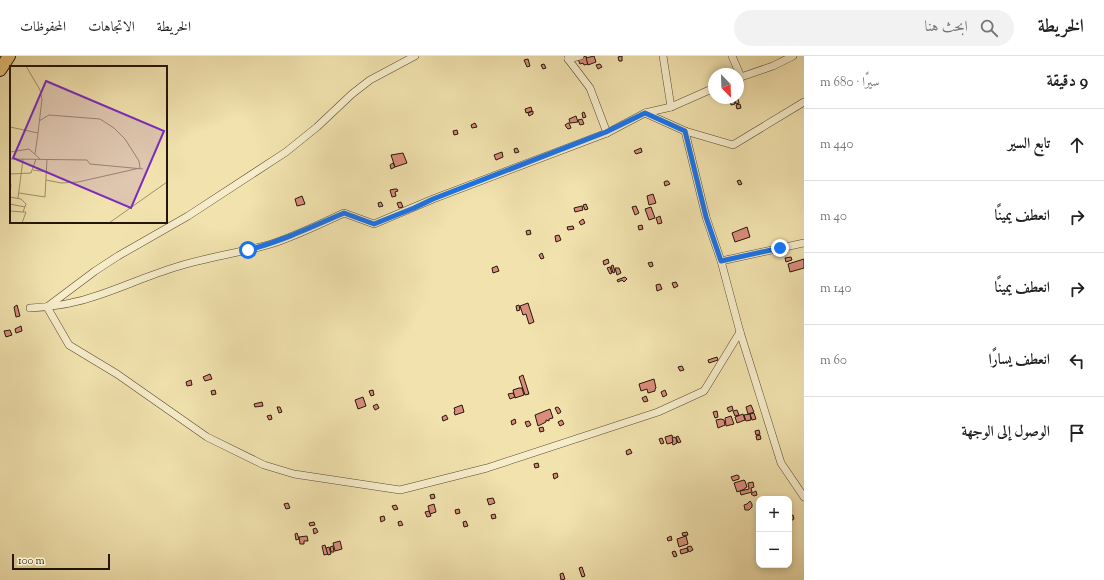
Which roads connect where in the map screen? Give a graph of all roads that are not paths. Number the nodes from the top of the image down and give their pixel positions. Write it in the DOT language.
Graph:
graph roads {
  1 [pos="9,56"];
  2 [pos="415,56"];
  3 [pos="580,56"];
  4 [pos="663,56"];
  5 [pos="732,56"];
  6 [pos="793,56"];
  7 [pos="568,58"];
  8 [pos="736,68"];
  9 [pos="0,70"];
  10 [pos="744,75"];
  11 [pos="708,91"];
  12 [pos="804,102"];
  13 [pos="671,107"];
  14 [pos="645,113"];
  15 [pos="685,131"];
  16 [pos="606,132"];
  17 [pos="804,243"];
  18 [pos="721,261"];
  19 [pos="47,307"];
  20 [pos="30,308"];
  21 [pos="740,332"];
  22 [pos="804,497"];
  1 -- 9 [label="highway"];
  2 -- 19 [label="street"];
  3 -- 7 [label="street"];
  4 -- 13 [label="street"];
  5 -- 8 [label="street"];
  6 -- 10 [label="street"];
  7 -- 16 [label="street"];
  11 -- 13 [label="street"];
  12 -- 15 [label="street"];
  13 -- 14 [label="street"];
  14 -- 15 [label="street"];
  14 -- 16 [label="street"];
  15 -- 18 [label="street"];
  16 -- 19 [label="street"];
  17 -- 18 [label="street"];
  18 -- 21 [label="street"];
  19 -- 20 [label="street"];
  19 -- 21 [label="street"];
  21 -- 22 [label="street"];
}
